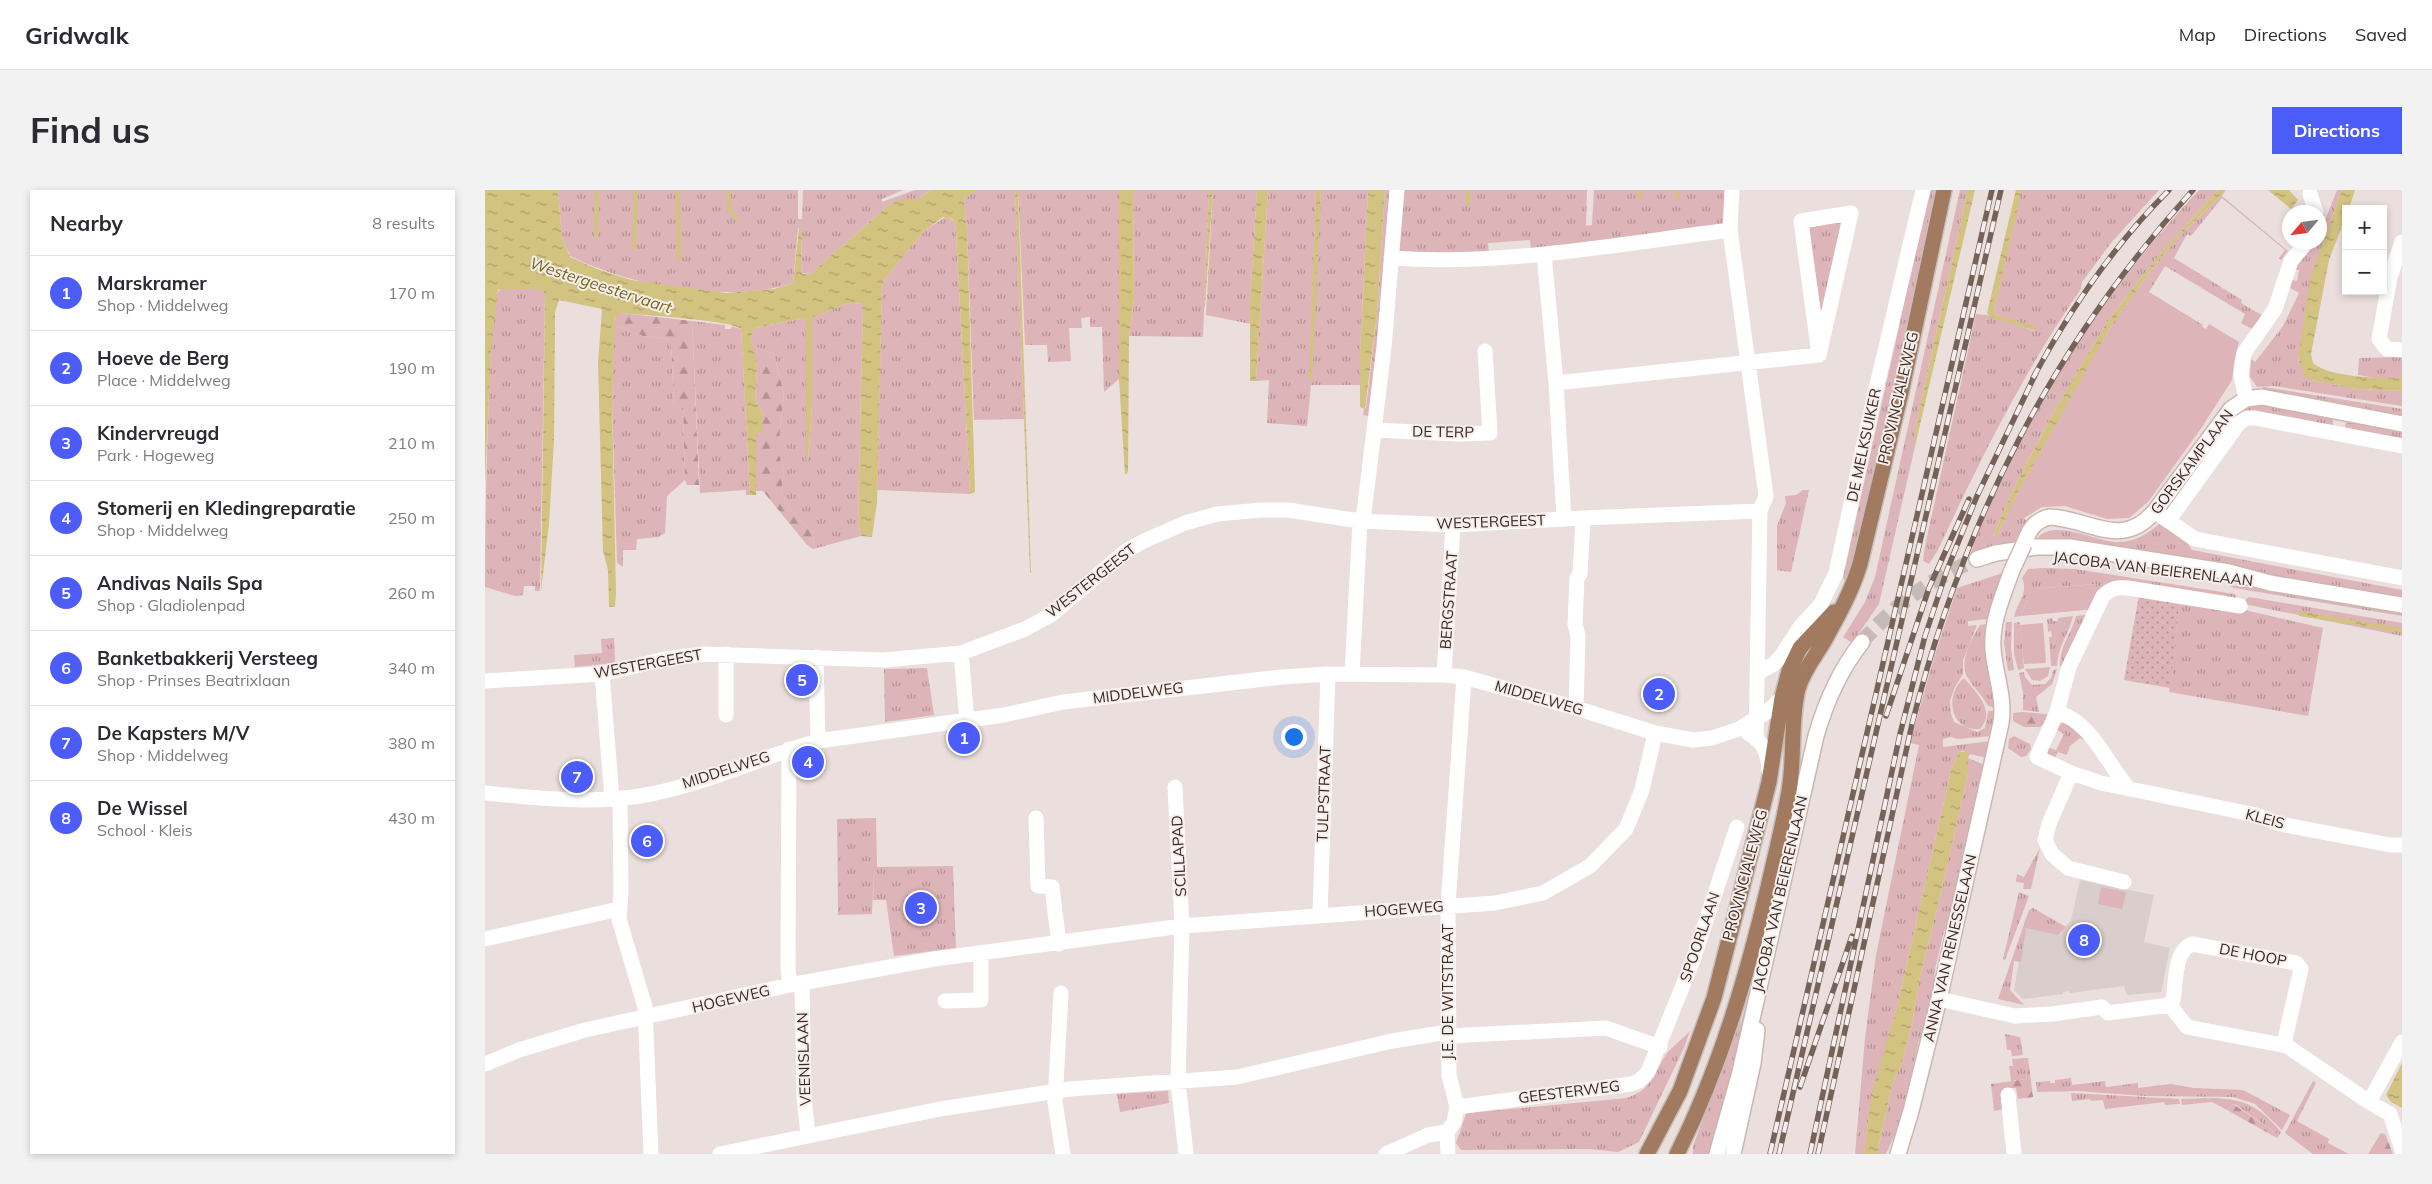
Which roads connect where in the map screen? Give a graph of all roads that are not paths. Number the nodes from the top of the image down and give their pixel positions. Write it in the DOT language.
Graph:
graph roads {
  1 [pos="1397,190"];
  2 [pos="1731,190"];
  3 [pos="1923,190"];
  4 [pos="1944,190"];
  5 [pos="2310,194"];
  6 [pos="2314,205"];
  7 [pos="1730,230"];
  8 [pos="2402,242"];
  9 [pos="2301,250"];
  10 [pos="1544,254"];
  11 [pos="1391,258"];
  12 [pos="2402,350"];
  13 [pos="1485,351"];
  14 [pos="1819,355"];
  15 [pos="1746,361"];
  16 [pos="1556,383"];
  17 [pos="2246,399"];
  18 [pos="2341,412"];
  19 [pos="2402,424"];
  20 [pos="1375,430"];
  21 [pos="2337,433"];
  22 [pos="2402,446"];
  23 [pos="1760,511"];
  24 [pos="2155,512"];
  25 [pos="1583,518"];
  26 [pos="1564,519"];
  27 [pos="1360,521"];
  28 [pos="2168,521"];
  29 [pos="1453,525"];
  30 [pos="1977,563"];
  31 [pos="2402,578"];
  32 [pos="1843,603"];
  33 [pos="2402,605"];
  34 [pos="2240,606"];
  35 [pos="961,653"];
  36 [pos="726,654"];
  37 [pos="816,657"];
  38 [pos="1757,672"];
  39 [pos="602,674"];
  40 [pos="1328,674"];
  41 [pos="1351,674"];
  42 [pos="1444,675"];
  43 [pos="1464,677"];
  44 [pos="485,681"];
  45 [pos="1782,698"];
  46 [pos="1577,708"];
  47 [pos="2057,712"];
  48 [pos="726,715"];
  49 [pos="1757,719"];
  50 [pos="967,720"];
  51 [pos="1739,729"];
  52 [pos="1655,733"];
  53 [pos="1756,739"];
  54 [pos="818,740"];
  55 [pos="1998,741"];
  56 [pos="789,749"];
  57 [pos="2071,773"];
  58 [pos="1769,782"];
  59 [pos="1175,787"];
  60 [pos="2129,789"];
  61 [pos="485,793"];
  62 [pos="616,799"];
  63 [pos="1036,818"];
  64 [pos="1737,827"];
  65 [pos="2402,845"];
  66 [pos="2124,882"];
  67 [pos="1448,906"];
  68 [pos="619,909"];
  69 [pos="1321,915"];
  70 [pos="1182,926"];
  71 [pos="485,939"];
  72 [pos="1059,944"];
  73 [pos="981,953"];
  74 [pos="796,984"];
  75 [pos="1061,993"];
  76 [pos="1939,998"];
  77 [pos="945,1001"];
  78 [pos="2170,1005"];
  79 [pos="645,1018"];
  80 [pos="1448,1034"];
  81 [pos="2402,1042"];
  82 [pos="2287,1046"];
  83 [pos="1660,1047"];
  84 [pos="485,1064"];
  85 [pos="1178,1082"];
  86 [pos="1057,1091"];
  87 [pos="2008,1095"];
  88 [pos="2369,1102"];
  89 [pos="1457,1107"];
  90 [pos="1447,1132"];
  91 [pos="808,1135"];
  92 [pos="784,1148"];
  93 [pos="1681,1150"];
  94 [pos="2402,1150"];
  95 [pos="651,1154"];
  96 [pos="719,1154"];
  97 [pos="1063,1154"];
  98 [pos="1186,1154"];
  99 [pos="1387,1154"];
  100 [pos="1448,1154"];
  101 [pos="1647,1154"];
  102 [pos="1717,1154"];
  103 [pos="1733,1154"];
  104 [pos="1898,1154"];
  105 [pos="2014,1154"];
  1 -- 11 [label="street"];
  2 -- 7 [label="street"];
  3 -- 38 [label="street, DE MELKSUIKER"];
  4 -- 32 [label="main road, PROVINCIALEWEG"];
  5 -- 6 [label="street"];
  7 -- 10 [label="street"];
  7 -- 15 [label="street"];
  8 -- 12 [label="street"];
  9 -- 17 [label="street"];
  10 -- 11 [label="street"];
  10 -- 16 [label="street"];
  11 -- 20 [label="street"];
  13 -- 20 [label="street, DE TERP"];
  14 -- 14 [label="street"];
  14 -- 15 [label="street"];
  15 -- 16 [label="street"];
  15 -- 23 [label="street"];
  16 -- 26 [label="street"];
  17 -- 18 [label="street, GORSKAMPLAAN"];
  17 -- 24 [label="street, GORSKAMPLAAN"];
  18 -- 19 [label="street, GORSKAMPLAAN"];
  18 -- 21 [label="street"];
  20 -- 27 [label="street"];
  21 -- 22 [label="street, GORSKAMPLAAN"];
  21 -- 28 [label="street, GORSKAMPLAAN"];
  23 -- 25 [label="street, WESTERGEEST"];
  23 -- 38 [label="street"];
  24 -- 28 [label="street, JACOBA VAN BEIERENLAAN"];
  24 -- 55 [label="street, GORSKAMPLAAN, bridge"];
  25 -- 26 [label="street, WESTERGEEST"];
  25 -- 46 [label="street"];
  26 -- 29 [label="street, WESTERGEEST"];
  27 -- 29 [label="street, WESTERGEEST"];
  27 -- 35 [label="street, WESTERGEEST"];
  27 -- 41 [label="street"];
  28 -- 31 [label="street, JACOBA VAN BEIERENLAAN"];
  29 -- 42 [label="street, BERGSTRAAT"];
  30 -- 33 [label="street, JACOBA VAN BEIERENLAAN"];
  32 -- 45 [label="main road, PROVINCIALEWEG"];
  32 -- 93 [label="main road, PROVINCIALEWEG"];
  34 -- 47 [label="street"];
  35 -- 37 [label="street, WESTERGEEST"];
  35 -- 50 [label="street"];
  36 -- 37 [label="street, WESTERGEEST"];
  36 -- 39 [label="street, WESTERGEEST"];
  36 -- 48 [label="street"];
  37 -- 54 [label="street"];
  38 -- 49 [label="street"];
  39 -- 44 [label="street, WESTERGEEST"];
  39 -- 62 [label="street"];
  40 -- 41 [label="street, MIDDELWEG"];
  40 -- 50 [label="street, MIDDELWEG"];
  40 -- 69 [label="street, TULPSTRAAT"];
  41 -- 42 [label="street, MIDDELWEG"];
  42 -- 43 [label="street, MIDDELWEG"];
  43 -- 46 [label="street, MIDDELWEG"];
  43 -- 67 [label="street, J.E. DE WITSTRAAT"];
  45 -- 49 [label="street, MIDDELWEG"];
  45 -- 58 [label="main road, PROVINCIALEWEG"];
  46 -- 52 [label="street, MIDDELWEG"];
  47 -- 57 [label="street, KLEIS"];
  47 -- 60 [label="street"];
  49 -- 51 [label="street, MIDDELWEG"];
  49 -- 53 [label="street"];
  50 -- 54 [label="street, MIDDELWEG"];
  51 -- 52 [label="street, MIDDELWEG"];
  51 -- 53 [label="street"];
  52 -- 67 [label="street, HOGEWEG"];
  53 -- 58 [label="street"];
  54 -- 56 [label="street, MIDDELWEG"];
  55 -- 76 [label="street, ANNA VAN RENESSELAAN"];
  56 -- 62 [label="street, MIDDELWEG"];
  56 -- 74 [label="street, VEENISLAAN"];
  57 -- 60 [label="street, KLEIS"];
  57 -- 66 [label="street"];
  58 -- 101 [label="main road, PROVINCIALEWEG"];
  59 -- 70 [label="street, SCILLAPAD"];
  60 -- 65 [label="street, KLEIS"];
  61 -- 62 [label="street, MIDDELWEG"];
  62 -- 68 [label="street"];
  63 -- 72 [label="street"];
  64 -- 83 [label="street, SPOORLAAN"];
  67 -- 69 [label="street, HOGEWEG"];
  67 -- 80 [label="street, J.E. DE WITSTRAAT"];
  68 -- 71 [label="street"];
  68 -- 79 [label="street"];
  69 -- 70 [label="street, HOGEWEG"];
  70 -- 72 [label="street, HOGEWEG"];
  70 -- 85 [label="street, SCILLAPAD"];
  72 -- 73 [label="street, HOGEWEG"];
  73 -- 74 [label="street, HOGEWEG"];
  73 -- 77 [label="street"];
  74 -- 79 [label="street, HOGEWEG"];
  74 -- 91 [label="street, VEENISLAAN"];
  75 -- 86 [label="street"];
  76 -- 78 [label="street"];
  76 -- 104 [label="street, ANNA VAN RENESSELAAN"];
  78 -- 82 [label="street"];
  78 -- 82 [label="street, DE HOOP"];
  79 -- 84 [label="street, HOGEWEG"];
  79 -- 95 [label="street"];
  80 -- 83 [label="street"];
  80 -- 85 [label="street"];
  80 -- 89 [label="street, J.E. DE WITSTRAAT"];
  81 -- 88 [label="street"];
  82 -- 88 [label="street"];
  83 -- 89 [label="street, GEESTERWEG"];
  85 -- 86 [label="street"];
  85 -- 98 [label="street, SCILLAPAD"];
  86 -- 91 [label="street"];
  86 -- 97 [label="street"];
  87 -- 105 [label="street"];
  88 -- 94 [label="street"];
  89 -- 90 [label="street"];
  90 -- 99 [label="street"];
  90 -- 100 [label="street"];
  91 -- 92 [label="street"];
  92 -- 96 [label="street"];
  102 -- 103 [label="street, JACOBA VAN BEIERENLAAN"];
}
